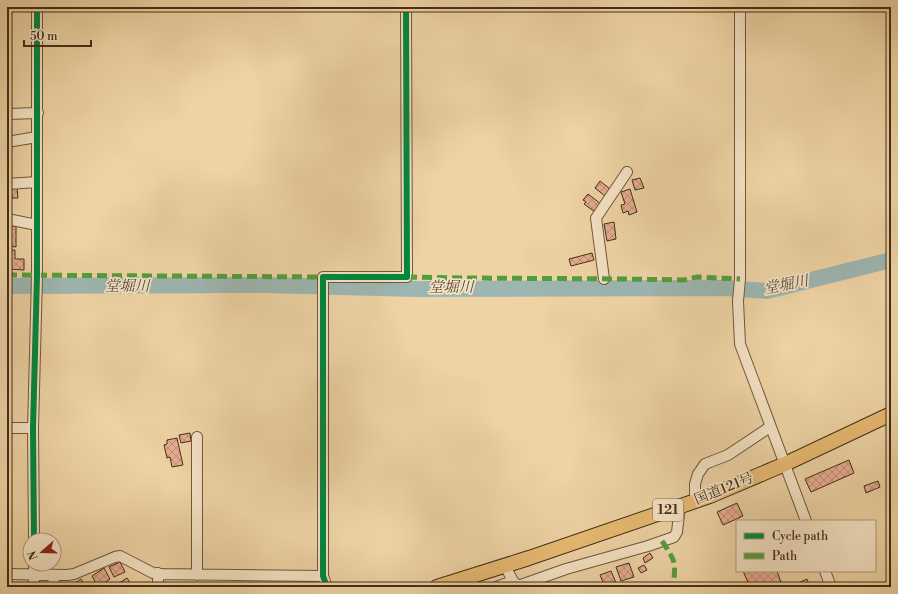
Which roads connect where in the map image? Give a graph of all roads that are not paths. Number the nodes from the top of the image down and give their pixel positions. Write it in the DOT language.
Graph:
graph roads {
  1 [pos="37,7"];
  2 [pos="406,7"];
  3 [pos="740,7"];
  4 [pos="38,113"];
  5 [pos="7,114"];
  6 [pos="37,138"];
  7 [pos="7,142"];
  8 [pos="627,172"];
  9 [pos="37,182"];
  10 [pos="7,184"];
  11 [pos="7,219"];
  12 [pos="37,225"];
  13 [pos="604,279"];
  14 [pos="891,414"];
  15 [pos="770,427"];
  16 [pos="7,428"];
  17 [pos="33,428"];
  18 [pos="197,438"];
  19 [pos="785,464"];
  20 [pos="695,501"];
  21 [pos="680,506"];
  22 [pos="806,520"];
  23 [pos="34,532"];
  24 [pos="505,566"];
  25 [pos="22,571"];
  26 [pos="34,572"];
  27 [pos="44,572"];
  28 [pos="825,572"];
  29 [pos="158,573"];
  30 [pos="7,574"];
  31 [pos="54,575"];
  32 [pos="197,575"];
  33 [pos="323,576"];
  34 [pos="516,585"];
  35 [pos="34,587"];
  36 [pos="53,587"];
  37 [pos="158,587"];
  38 [pos="327,587"];
  39 [pos="437,587"];
  40 [pos="496,587"];
  41 [pos="831,587"];
  1 -- 4 [label="street"];
  2 -- 33 [label="street"];
  3 -- 15 [label="street"];
  4 -- 5 [label="street"];
  4 -- 6 [label="street"];
  6 -- 7 [label="street"];
  6 -- 9 [label="street"];
  8 -- 13 [label="street"];
  9 -- 10 [label="street"];
  9 -- 12 [label="street"];
  11 -- 12 [label="street"];
  12 -- 17 [label="street"];
  14 -- 19 [label="highway, 国道121号 / 121"];
  15 -- 19 [label="street"];
  15 -- 20 [label="street"];
  16 -- 17 [label="street"];
  17 -- 23 [label="street"];
  18 -- 32 [label="street"];
  19 -- 20 [label="highway, 国道121号 / 121"];
  19 -- 22 [label="street"];
  20 -- 21 [label="highway, 国道121号 / 121"];
  21 -- 24 [label="highway, 国道121号 / 121"];
  21 -- 34 [label="street"];
  24 -- 34 [label="street"];
  24 -- 39 [label="highway, 国道121号 / 121"];
  25 -- 30 [label="street"];
  26 -- 35 [label="street"];
  27 -- 31 [label="street"];
  28 -- 41 [label="street"];
  29 -- 31 [label="street"];
  29 -- 32 [label="street"];
  29 -- 37 [label="street"];
  31 -- 36 [label="street"];
  32 -- 33 [label="street"];
  33 -- 38 [label="street"];
  34 -- 40 [label="street"];
}
